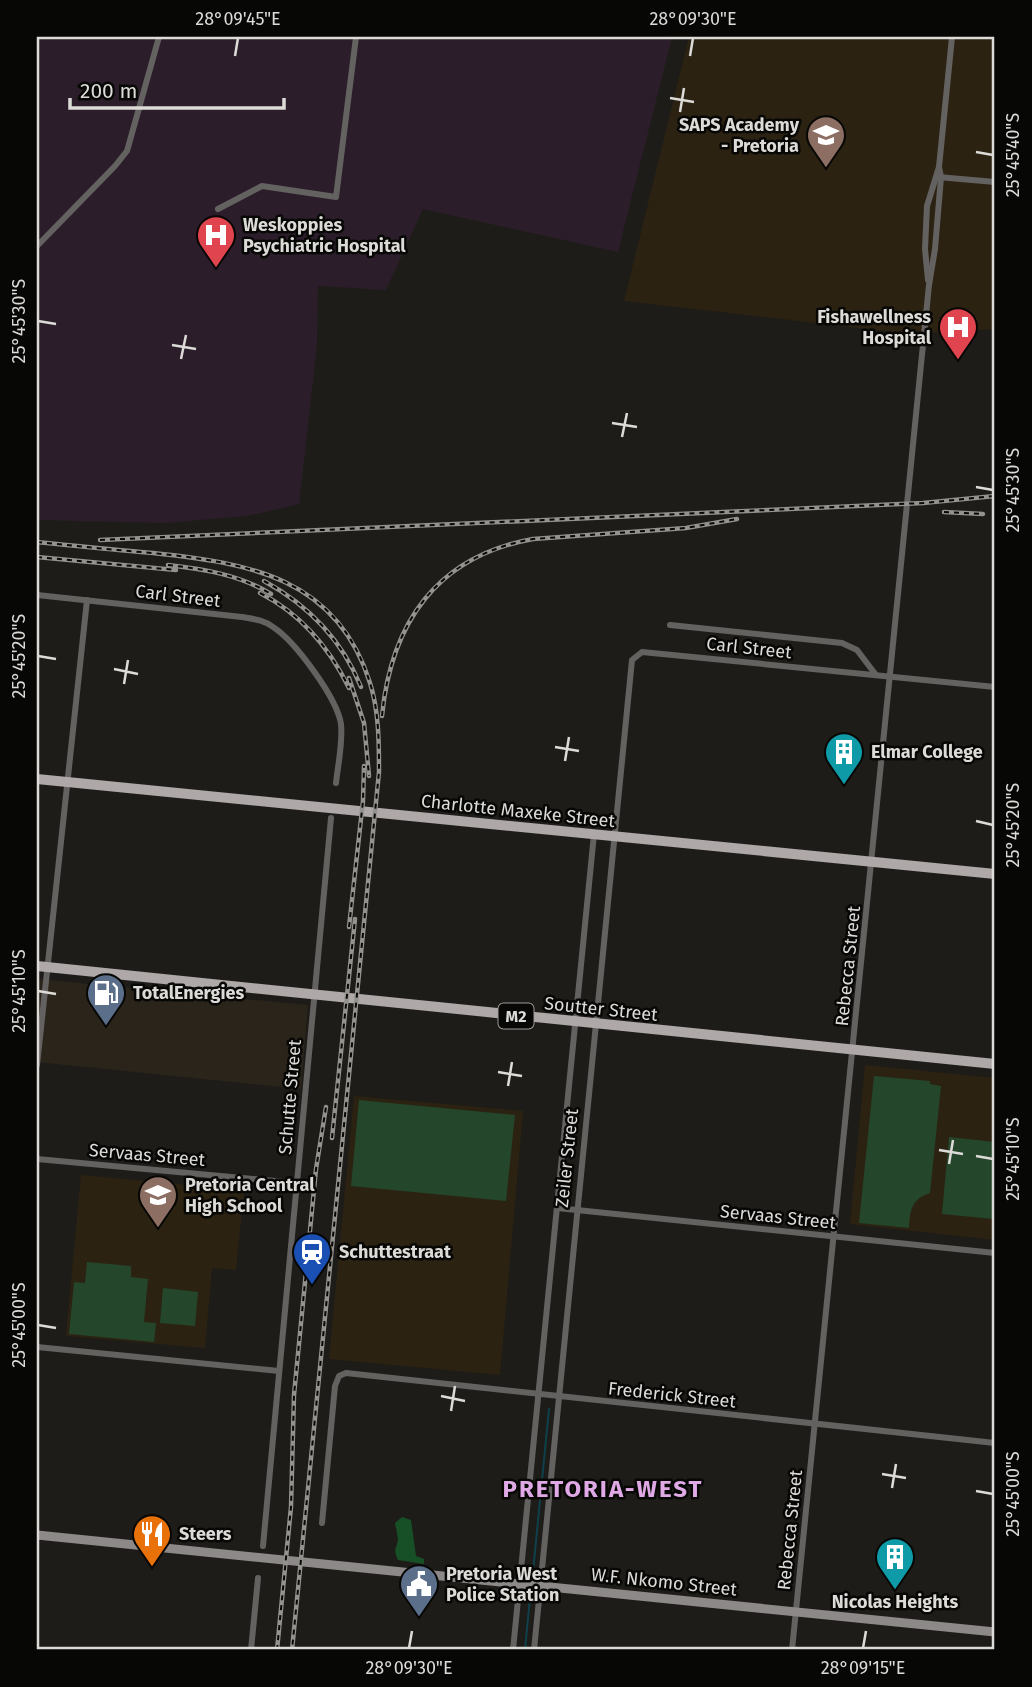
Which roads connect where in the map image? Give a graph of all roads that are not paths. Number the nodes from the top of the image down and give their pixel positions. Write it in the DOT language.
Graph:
graph roads {
  1 [pos="159,37"];
  2 [pos="356,37"];
  3 [pos="952,37"];
  4 [pos="938,177"];
  5 [pos="995,182"];
  6 [pos="218,209"];
  7 [pos="37,246"];
  8 [pos="929,285"];
  9 [pos="37,595"];
  10 [pos="87,600"];
  11 [pos="670,625"];
  12 [pos="631,669"];
  13 [pos="876,675"];
  14 [pos="890,677"];
  15 [pos="995,687"];
  16 [pos="37,779"];
  17 [pos="66,782"];
  18 [pos="336,783"];
  19 [pos="331,818"];
  20 [pos="594,834"];
  21 [pos="613,836"];
  22 [pos="872,862"];
  23 [pos="995,874"];
  24 [pos="41,967"];
  25 [pos="313,996"];
  26 [pos="576,1022"];
  27 [pos="594,1024"];
  28 [pos="853,1050"];
  29 [pos="995,1064"];
  30 [pos="37,1065"];
  31 [pos="37,1158"];
  32 [pos="296,1184"];
  33 [pos="557,1208"];
  34 [pos="576,1209"];
  35 [pos="834,1237"];
  36 [pos="995,1253"];
  37 [pos="37,1347"];
  38 [pos="279,1371"];
  39 [pos="539,1393"];
  40 [pos="557,1397"];
  41 [pos="816,1425"];
  42 [pos="995,1443"];
  43 [pos="322,1523"];
  44 [pos="37,1535"];
  45 [pos="263,1546"];
  46 [pos="258,1578"];
  47 [pos="521,1584"];
  48 [pos="539,1585"];
  49 [pos="796,1611"];
  50 [pos="995,1632"];
  51 [pos="251,1650"];
  52 [pos="513,1650"];
  53 [pos="534,1650"];
  54 [pos="792,1650"];
  1 -- 7 [label="street"];
  2 -- 6 [label="street"];
  3 -- 4 [label="street, Rebecca Street"];
  4 -- 5 [label="street"];
  4 -- 8 [label="street, Rebecca Street"];
  4 -- 8 [label="street, Rebecca Street"];
  8 -- 14 [label="street, Rebecca Street"];
  9 -- 10 [label="street, Carl Street"];
  10 -- 17 [label="street"];
  10 -- 18 [label="street, Carl Street"];
  11 -- 13 [label="street, Carl Street"];
  12 -- 13 [label="street, Carl Street"];
  12 -- 21 [label="street, Zeiler Street"];
  13 -- 14 [label="street, Carl Street"];
  14 -- 15 [label="street, Carl Street"];
  14 -- 22 [label="street, Rebecca Street"];
  16 -- 17 [label="main road, Charlotte Maxeke Street"];
  17 -- 20 [label="main road, Charlotte Maxeke Street"];
  17 -- 24 [label="street"];
  19 -- 25 [label="street, Schutte Street"];
  20 -- 21 [label="main road, Charlotte Maxeke Street"];
  20 -- 26 [label="street, Zeiler Street"];
  21 -- 22 [label="main road, Charlotte Maxeke Street"];
  21 -- 27 [label="street, Zeiler Street"];
  22 -- 23 [label="main road, Charlotte Maxeke Street"];
  22 -- 28 [label="street, Rebecca Street"];
  24 -- 25 [label="main road, Soutter Street / M2"];
  24 -- 30 [label="street"];
  25 -- 26 [label="main road, Soutter Street / M2"];
  25 -- 32 [label="street, Schutte Street"];
  26 -- 27 [label="main road, Soutter Street / M2"];
  26 -- 33 [label="street, Zeiler Street"];
  27 -- 28 [label="main road, Soutter Street / M2"];
  27 -- 34 [label="street, Zeiler Street"];
  28 -- 29 [label="main road, Soutter Street / M2"];
  28 -- 35 [label="street, Rebecca Street"];
  31 -- 32 [label="street, Servaas Street"];
  32 -- 38 [label="street, Schutte Street"];
  33 -- 34 [label="street, Servaas Street"];
  33 -- 39 [label="street, Zeiler Street"];
  34 -- 35 [label="street, Servaas Street"];
  34 -- 40 [label="street, Zeiler Street"];
  35 -- 36 [label="street, Servaas Street"];
  35 -- 41 [label="street, Rebecca Street"];
  37 -- 38 [label="street"];
  38 -- 45 [label="street, Schutte Street"];
  39 -- 40 [label="street, Frederick Street"];
  39 -- 43 [label="street, Frederick Street"];
  39 -- 47 [label="street, Zeiler Street"];
  40 -- 41 [label="street, Frederick Street"];
  40 -- 48 [label="street, Zeiler Street"];
  41 -- 42 [label="street, Frederick Street"];
  41 -- 49 [label="street, Rebecca Street"];
  44 -- 47 [label="main road, W.F. Nkomo Street"];
  46 -- 51 [label="street"];
  47 -- 48 [label="main road, W.F. Nkomo Street"];
  47 -- 52 [label="street, Zeiler Street"];
  48 -- 49 [label="main road, W.F. Nkomo Street"];
  48 -- 53 [label="street, Zeiler Street"];
  49 -- 50 [label="main road, W.F. Nkomo Street"];
  49 -- 54 [label="street, Rebecca Street"];
}
